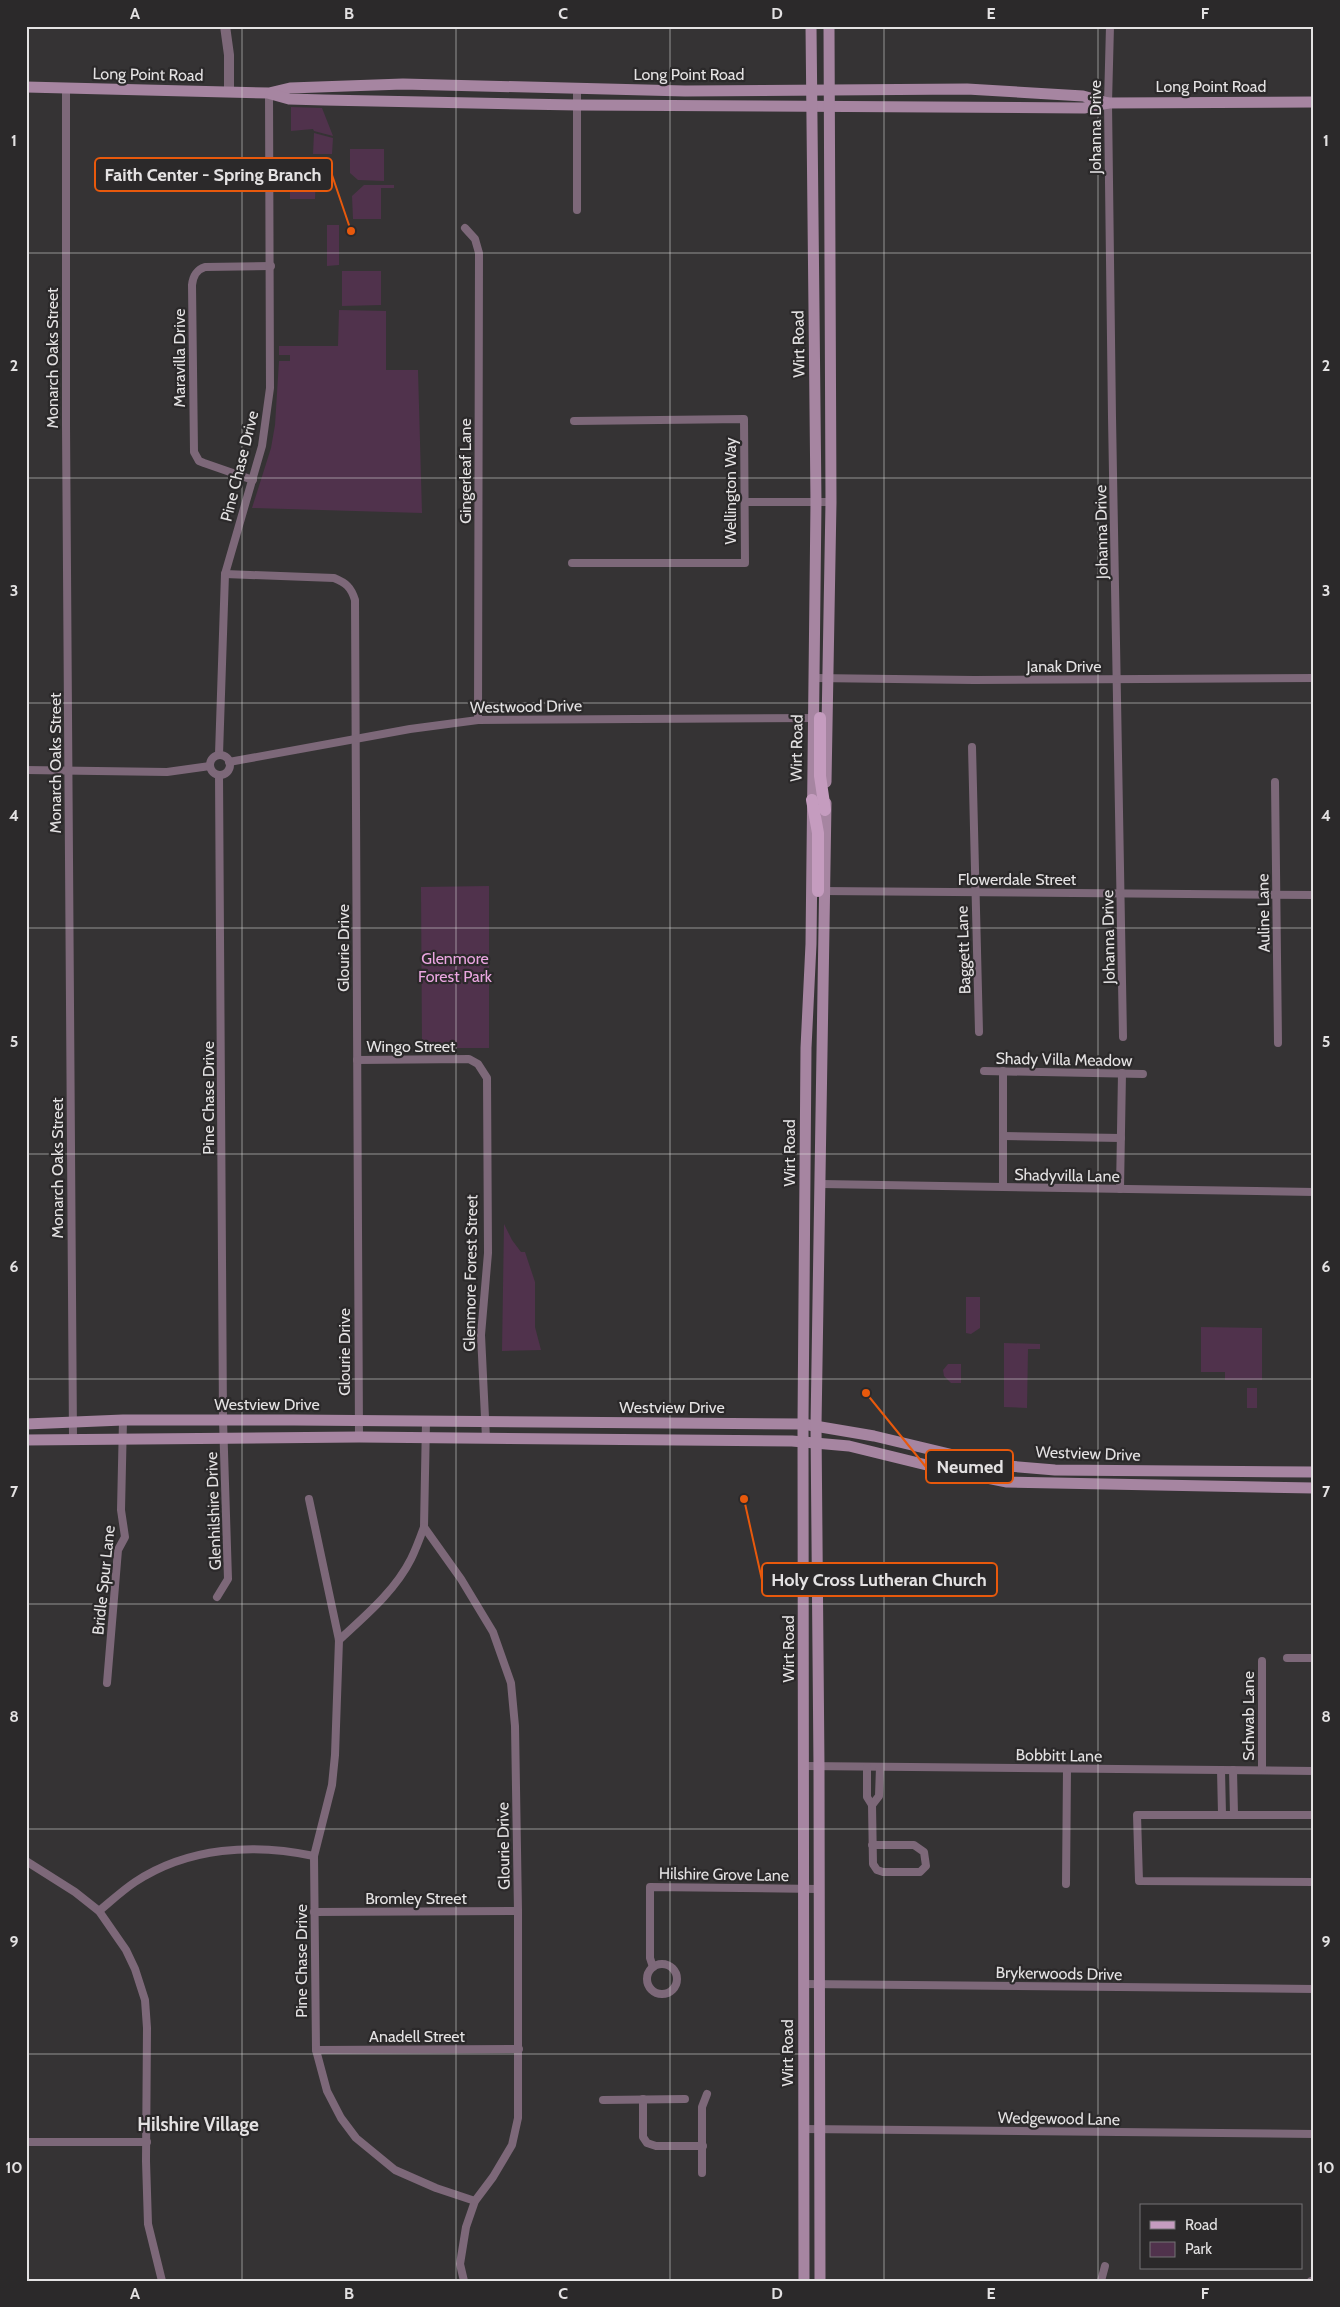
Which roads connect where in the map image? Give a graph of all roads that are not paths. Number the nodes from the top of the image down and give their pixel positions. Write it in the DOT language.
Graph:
graph roads {
  1 [pos="225,26"];
  2 [pos="811,26"];
  3 [pos="829,26"];
  4 [pos="1110,26"];
  5 [pos="355,85"];
  6 [pos="26,87"];
  7 [pos="510,87"];
  8 [pos="66,88"];
  9 [pos="577,89"];
  10 [pos="812,90"];
  11 [pos="830,90"];
  12 [pos="229,92"];
  13 [pos="269,93"];
  14 [pos="357,101"];
  15 [pos="1314,102"];
  16 [pos="488,103"];
  17 [pos="1108,103"];
  18 [pos="577,105"];
  19 [pos="812,107"];
  20 [pos="830,107"];
  21 [pos="577,210"];
  22 [pos="465,228"];
  23 [pos="271,266"];
  24 [pos="814,306"];
  25 [pos="830,306"];
  26 [pos="574,421"];
  27 [pos="253,480"];
  28 [pos="745,502"];
  29 [pos="816,502"];
  30 [pos="831,502"];
  31 [pos="572,563"];
  32 [pos="225,574"];
  33 [pos="814,678"];
  34 [pos="829,678"];
  35 [pos="1314,678"];
  36 [pos="1118,679"];
  37 [pos="820,718"];
  38 [pos="478,720"];
  39 [pos="356,740"];
  40 [pos="972,747"];
  41 [pos="219,754"];
  42 [pos="229,762"];
  43 [pos="210,766"];
  44 [pos="26,770"];
  45 [pos="70,771"];
  46 [pos="219,775"];
  47 [pos="1274,782"];
  48 [pos="812,800"];
  49 [pos="825,810"];
  50 [pos="818,891"];
  51 [pos="975,893"];
  52 [pos="1121,894"];
  53 [pos="1277,895"];
  54 [pos="1314,896"];
  55 [pos="979,1032"];
  56 [pos="1123,1037"];
  57 [pos="1278,1043"];
  58 [pos="358,1060"];
  59 [pos="984,1071"];
  60 [pos="1002,1071"];
  61 [pos="1122,1073"];
  62 [pos="1142,1074"];
  63 [pos="487,1078"];
  64 [pos="1002,1136"];
  65 [pos="1121,1138"];
  66 [pos="821,1184"];
  67 [pos="1002,1187"];
  68 [pos="1120,1189"];
  69 [pos="1314,1192"];
  70 [pos="123,1420"];
  71 [pos="223,1420"];
  72 [pos="358,1421"];
  73 [pos="426,1421"];
  74 [pos="484,1422"];
  75 [pos="72,1423"];
  76 [pos="26,1424"];
  77 [pos="803,1424"];
  78 [pos="816,1426"];
  79 [pos="224,1437"];
  80 [pos="359,1437"];
  81 [pos="73,1438"];
  82 [pos="123,1438"];
  83 [pos="426,1438"];
  84 [pos="486,1438"];
  85 [pos="26,1440"];
  86 [pos="804,1441"];
  87 [pos="816,1442"];
  88 [pos="962,1458"];
  89 [pos="1008,1466"];
  90 [pos="1196,1471"];
  91 [pos="958,1472"];
  92 [pos="1314,1472"];
  93 [pos="1007,1482"];
  94 [pos="1195,1487"];
  95 [pos="1314,1488"];
  96 [pos="309,1499"];
  97 [pos="424,1527"];
  98 [pos="217,1597"];
  99 [pos="339,1640"];
  100 [pos="1287,1658"];
  101 [pos="1314,1658"];
  102 [pos="1262,1661"];
  103 [pos="107,1683"];
  104 [pos="805,1766"];
  105 [pos="819,1766"];
  106 [pos="867,1767"];
  107 [pos="880,1767"];
  108 [pos="1067,1769"];
  109 [pos="1221,1770"];
  110 [pos="1233,1770"];
  111 [pos="1262,1770"];
  112 [pos="1314,1771"];
  113 [pos="872,1804"];
  114 [pos="1222,1814"];
  115 [pos="1234,1814"];
  116 [pos="1314,1815"];
  117 [pos="872,1844"];
  118 [pos="314,1856"];
  119 [pos="26,1861"];
  120 [pos="1314,1882"];
  121 [pos="1066,1884"];
  122 [pos="804,1889"];
  123 [pos="818,1889"];
  124 [pos="99,1911"];
  125 [pos="518,1911"];
  126 [pos="314,1912"];
  127 [pos="653,1967"];
  128 [pos="803,1984"];
  129 [pos="818,1984"];
  130 [pos="1314,1989"];
  131 [pos="519,2049"];
  132 [pos="316,2050"];
  133 [pos="707,2094"];
  134 [pos="685,2099"];
  135 [pos="603,2100"];
  136 [pos="643,2100"];
  137 [pos="804,2129"];
  138 [pos="820,2129"];
  139 [pos="1314,2134"];
  140 [pos="26,2142"];
  141 [pos="147,2142"];
  142 [pos="702,2146"];
  143 [pos="702,2172"];
  144 [pos="475,2201"];
  145 [pos="820,2252"];
  146 [pos="804,2253"];
  147 [pos="1105,2266"];
  148 [pos="162,2281"];
  149 [pos="464,2281"];
  150 [pos="804,2281"];
  151 [pos="820,2281"];
  152 [pos="1102,2281"];
  1 -- 12 [label="street"];
  2 -- 10 [label="main road, Wirt Road"];
  3 -- 11 [label="main road, Wirt Road"];
  4 -- 17 [label="street, Johanna Drive"];
  5 -- 7 [label="main road, Long Point Road"];
  5 -- 13 [label="main road, Long Point Road"];
  5 -- 14 [label="main road"];
  6 -- 8 [label="main road, Long Point Road"];
  7 -- 9 [label="main road, Long Point Road"];
  7 -- 16 [label="main road"];
  8 -- 12 [label="main road, Long Point Road"];
  8 -- 45 [label="street, Monarch Oaks Street"];
  9 -- 10 [label="main road, Long Point Road"];
  9 -- 18 [label="street"];
  10 -- 11 [label="main road, Long Point Road"];
  10 -- 19 [label="main road, Wirt Road"];
  11 -- 17 [label="main road, Long Point Road"];
  11 -- 20 [label="main road, Wirt Road"];
  12 -- 13 [label="main road, Long Point Road"];
  13 -- 14 [label="main road, Long Point Road"];
  13 -- 23 [label="street, Pine Chase Drive"];
  14 -- 16 [label="main road, Long Point Road"];
  15 -- 17 [label="main road, Long Point Road"];
  16 -- 18 [label="main road, Long Point Road"];
  17 -- 20 [label="main road, Long Point Road"];
  17 -- 36 [label="street, Johanna Drive"];
  18 -- 19 [label="main road, Long Point Road"];
  18 -- 21 [label="street"];
  19 -- 20 [label="main road, Long Point Road"];
  19 -- 24 [label="main road, Wirt Road"];
  20 -- 25 [label="main road, Wirt Road"];
  22 -- 38 [label="street, Gingerleaf Lane"];
  23 -- 27 [label="street, Pine Chase Drive"];
  23 -- 27 [label="street, Maravilla Drive"];
  24 -- 25 [label="main road"];
  24 -- 29 [label="main road, Wirt Road"];
  25 -- 30 [label="main road, Wirt Road"];
  26 -- 28 [label="street, Wellington Way"];
  27 -- 32 [label="street, Pine Chase Drive"];
  28 -- 29 [label="street"];
  28 -- 31 [label="street, Wellington Way"];
  29 -- 30 [label="street"];
  29 -- 33 [label="main road, Wirt Road"];
  30 -- 34 [label="main road, Wirt Road"];
  32 -- 39 [label="street, Glourie Drive"];
  32 -- 41 [label="street, Pine Chase Drive"];
  33 -- 34 [label="street, Janak Drive"];
  33 -- 37 [label="main road, Wirt Road"];
  34 -- 36 [label="street, Janak Drive"];
  34 -- 37 [label="main road, Wirt Road"];
  35 -- 36 [label="street, Janak Drive"];
  36 -- 52 [label="street, Johanna Drive"];
  37 -- 38 [label="street, Westwood Drive"];
  37 -- 48 [label="main road, Wirt Road"];
  37 -- 49 [label="main road"];
  38 -- 39 [label="street, Westwood Drive"];
  39 -- 42 [label="street, Westwood Drive"];
  39 -- 58 [label="street, Glourie Drive"];
  40 -- 51 [label="street, Baggett Lane"];
  41 -- 42 [label="street"];
  41 -- 43 [label="street"];
  42 -- 46 [label="street"];
  43 -- 45 [label="street"];
  43 -- 46 [label="street"];
  44 -- 45 [label="street"];
  45 -- 75 [label="street, Monarch Oaks Street"];
  46 -- 71 [label="street, Pine Chase Drive"];
  47 -- 53 [label="street, Auline Lane"];
  48 -- 50 [label="main road"];
  49 -- 50 [label="main road, Wirt Road"];
  50 -- 51 [label="street, Flowerdale Street"];
  50 -- 66 [label="main road, Wirt Road"];
  50 -- 77 [label="main road, Wirt Road"];
  51 -- 52 [label="street, Flowerdale Street"];
  51 -- 55 [label="street, Baggett Lane"];
  52 -- 53 [label="street, Flowerdale Street"];
  52 -- 56 [label="street, Johanna Drive"];
  53 -- 54 [label="street, Flowerdale Street"];
  53 -- 57 [label="street, Auline Lane"];
  58 -- 63 [label="street, Wingo Street"];
  58 -- 72 [label="street, Glourie Drive"];
  59 -- 60 [label="street, Shady Villa Meadow"];
  60 -- 61 [label="street, Shady Villa Meadow"];
  60 -- 64 [label="street"];
  61 -- 62 [label="street, Shady Villa Meadow"];
  61 -- 65 [label="street"];
  63 -- 74 [label="street, Glenmore Forest Street"];
  64 -- 65 [label="street"];
  64 -- 67 [label="street"];
  65 -- 68 [label="street"];
  66 -- 67 [label="street, Shadyvilla Lane"];
  66 -- 78 [label="main road, Wirt Road"];
  67 -- 68 [label="street, Shadyvilla Lane"];
  68 -- 69 [label="street, Shadyvilla Lane"];
  70 -- 71 [label="main road, Westview Drive"];
  70 -- 75 [label="main road, Westview Drive"];
  70 -- 82 [label="street, Bridle Spur Lane"];
  71 -- 72 [label="main road, Westview Drive"];
  71 -- 79 [label="street, Glenhilshire Drive"];
  72 -- 73 [label="main road, Westview Drive"];
  72 -- 80 [label="street, Glourie Drive"];
  73 -- 74 [label="main road, Westview Drive"];
  73 -- 83 [label="street"];
  74 -- 77 [label="main road, Westview Drive"];
  74 -- 84 [label="street, Glenmore Forest Street"];
  75 -- 76 [label="main road, Westview Drive"];
  75 -- 81 [label="street, Monarch Oaks Street"];
  77 -- 78 [label="main road, Westview Drive"];
  77 -- 86 [label="main road, Wirt Road"];
  78 -- 87 [label="main road, Wirt Road"];
  78 -- 88 [label="main road, Westview Drive"];
  79 -- 80 [label="main road, Westview Drive"];
  79 -- 82 [label="main road, Westview Drive"];
  79 -- 98 [label="street, Glenhilshire Drive"];
  80 -- 83 [label="main road, Westview Drive"];
  81 -- 82 [label="main road, Westview Drive"];
  81 -- 85 [label="main road, Westview Drive"];
  82 -- 103 [label="street, Bridle Spur Lane"];
  83 -- 84 [label="main road, Westview Drive"];
  83 -- 97 [label="street"];
  84 -- 86 [label="main road, Westview Drive"];
  86 -- 87 [label="main road, Westview Drive"];
  86 -- 104 [label="main road, Wirt Road"];
  87 -- 91 [label="main road, Westview Drive"];
  87 -- 105 [label="main road, Wirt Road"];
  88 -- 89 [label="main road, Westview Drive"];
  88 -- 91 [label="main road"];
  89 -- 90 [label="main road, Westview Drive"];
  89 -- 93 [label="main road"];
  90 -- 92 [label="main road, Westview Drive"];
  90 -- 94 [label="main road"];
  91 -- 93 [label="main road, Westview Drive"];
  93 -- 94 [label="main road, Westview Drive"];
  94 -- 95 [label="main road, Westview Drive"];
  96 -- 99 [label="street, Pine Chase Drive"];
  97 -- 99 [label="street"];
  97 -- 125 [label="street, Glourie Drive"];
  99 -- 118 [label="street, Pine Chase Drive"];
  100 -- 101 [label="street"];
  102 -- 111 [label="street, Schwab Lane"];
  104 -- 105 [label="street, Bobbitt Lane"];
  104 -- 122 [label="main road, Wirt Road"];
  105 -- 106 [label="street, Bobbitt Lane"];
  105 -- 123 [label="main road, Wirt Road"];
  106 -- 107 [label="street, Bobbitt Lane"];
  106 -- 113 [label="street"];
  107 -- 108 [label="street, Bobbitt Lane"];
  107 -- 113 [label="street"];
  108 -- 109 [label="street, Bobbitt Lane"];
  108 -- 121 [label="street"];
  109 -- 110 [label="street, Bobbitt Lane"];
  109 -- 114 [label="street"];
  110 -- 111 [label="street, Bobbitt Lane"];
  110 -- 115 [label="street"];
  111 -- 112 [label="street, Bobbitt Lane"];
  113 -- 117 [label="street"];
  114 -- 115 [label="street"];
  114 -- 120 [label="street"];
  115 -- 116 [label="street"];
  117 -- 117 [label="street"];
  118 -- 124 [label="street"];
  118 -- 126 [label="street, Pine Chase Drive"];
  119 -- 124 [label="street"];
  122 -- 123 [label="street, Hilshire Grove Lane"];
  122 -- 127 [label="street, Hilshire Grove Lane"];
  122 -- 128 [label="main road, Wirt Road"];
  123 -- 129 [label="main road, Wirt Road"];
  124 -- 141 [label="street"];
  125 -- 126 [label="street, Bromley Street"];
  125 -- 131 [label="street, Glourie Drive"];
  126 -- 132 [label="street, Pine Chase Drive"];
  128 -- 129 [label="street, Brykerwoods Drive"];
  128 -- 137 [label="main road, Wirt Road"];
  129 -- 130 [label="street, Brykerwoods Drive"];
  129 -- 138 [label="main road, Wirt Road"];
  131 -- 132 [label="street, Anadell Street"];
  131 -- 144 [label="street, Glourie Drive"];
  132 -- 144 [label="street, Pine Chase Drive"];
  133 -- 142 [label="street"];
  134 -- 136 [label="street"];
  135 -- 136 [label="street"];
  136 -- 142 [label="street"];
  137 -- 138 [label="street, Wedgewood Lane"];
  137 -- 146 [label="main road, Wirt Road"];
  138 -- 139 [label="street, Wedgewood Lane"];
  138 -- 145 [label="main road, Wirt Road"];
  140 -- 141 [label="street"];
  141 -- 148 [label="street"];
  142 -- 143 [label="street"];
  144 -- 149 [label="street, Glourie Drive"];
  145 -- 146 [label="main road"];
  145 -- 151 [label="main road, Wirt Road"];
  146 -- 150 [label="main road, Wirt Road"];
  147 -- 152 [label="street"];
}
